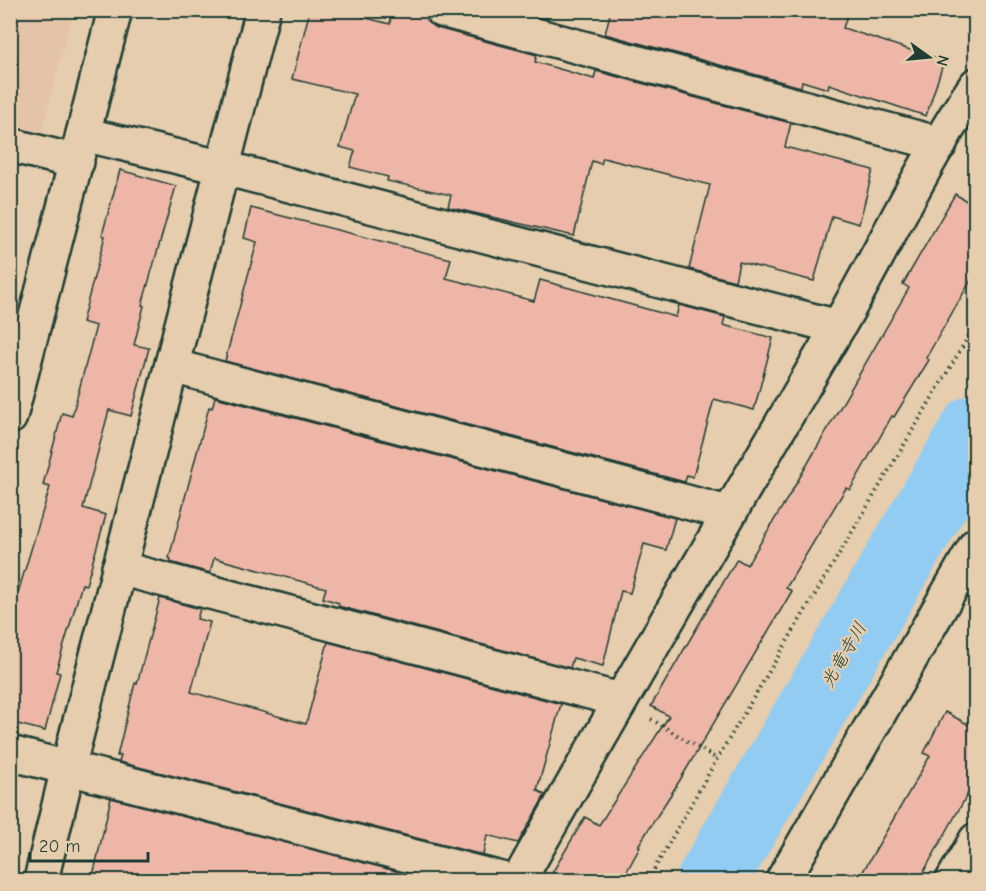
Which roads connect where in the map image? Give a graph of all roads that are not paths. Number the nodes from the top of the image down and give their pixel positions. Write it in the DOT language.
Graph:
graph roads {
  1 [pos="115,10"];
  2 [pos="263,10"];
  3 [pos="442,10"];
  4 [pos="975,85"];
  5 [pos="940,144"];
  6 [pos="10,145"];
  7 [pos="80,148"];
  8 [pos="224,168"];
  9 [pos="838,327"];
  10 [pos="172,366"];
  11 [pos="10,417"];
  12 [pos="728,513"];
  13 [pos="975,545"];
  14 [pos="118,568"];
  15 [pos="620,700"];
  16 [pos="10,753"];
  17 [pos="68,768"];
  18 [pos="975,840"];
  19 [pos="41,880"];
  20 [pos="505,880"];
  21 [pos="519,880"];
  22 [pos="783,880"];
  23 [pos="952,880"];
  1 -- 7 [label="street"];
  2 -- 8 [label="street"];
  3 -- 5 [label="street"];
  4 -- 5 [label="street"];
  5 -- 9 [label="street"];
  6 -- 7 [label="street"];
  7 -- 8 [label="street"];
  7 -- 11 [label="street"];
  8 -- 9 [label="street"];
  8 -- 10 [label="street"];
  9 -- 12 [label="street"];
  10 -- 12 [label="street"];
  10 -- 14 [label="street"];
  12 -- 15 [label="street"];
  13 -- 22 [label="street"];
  14 -- 15 [label="street"];
  14 -- 17 [label="street"];
  15 -- 21 [label="street"];
  16 -- 17 [label="street"];
  17 -- 19 [label="street"];
  17 -- 20 [label="street"];
  18 -- 23 [label="street"];
}
